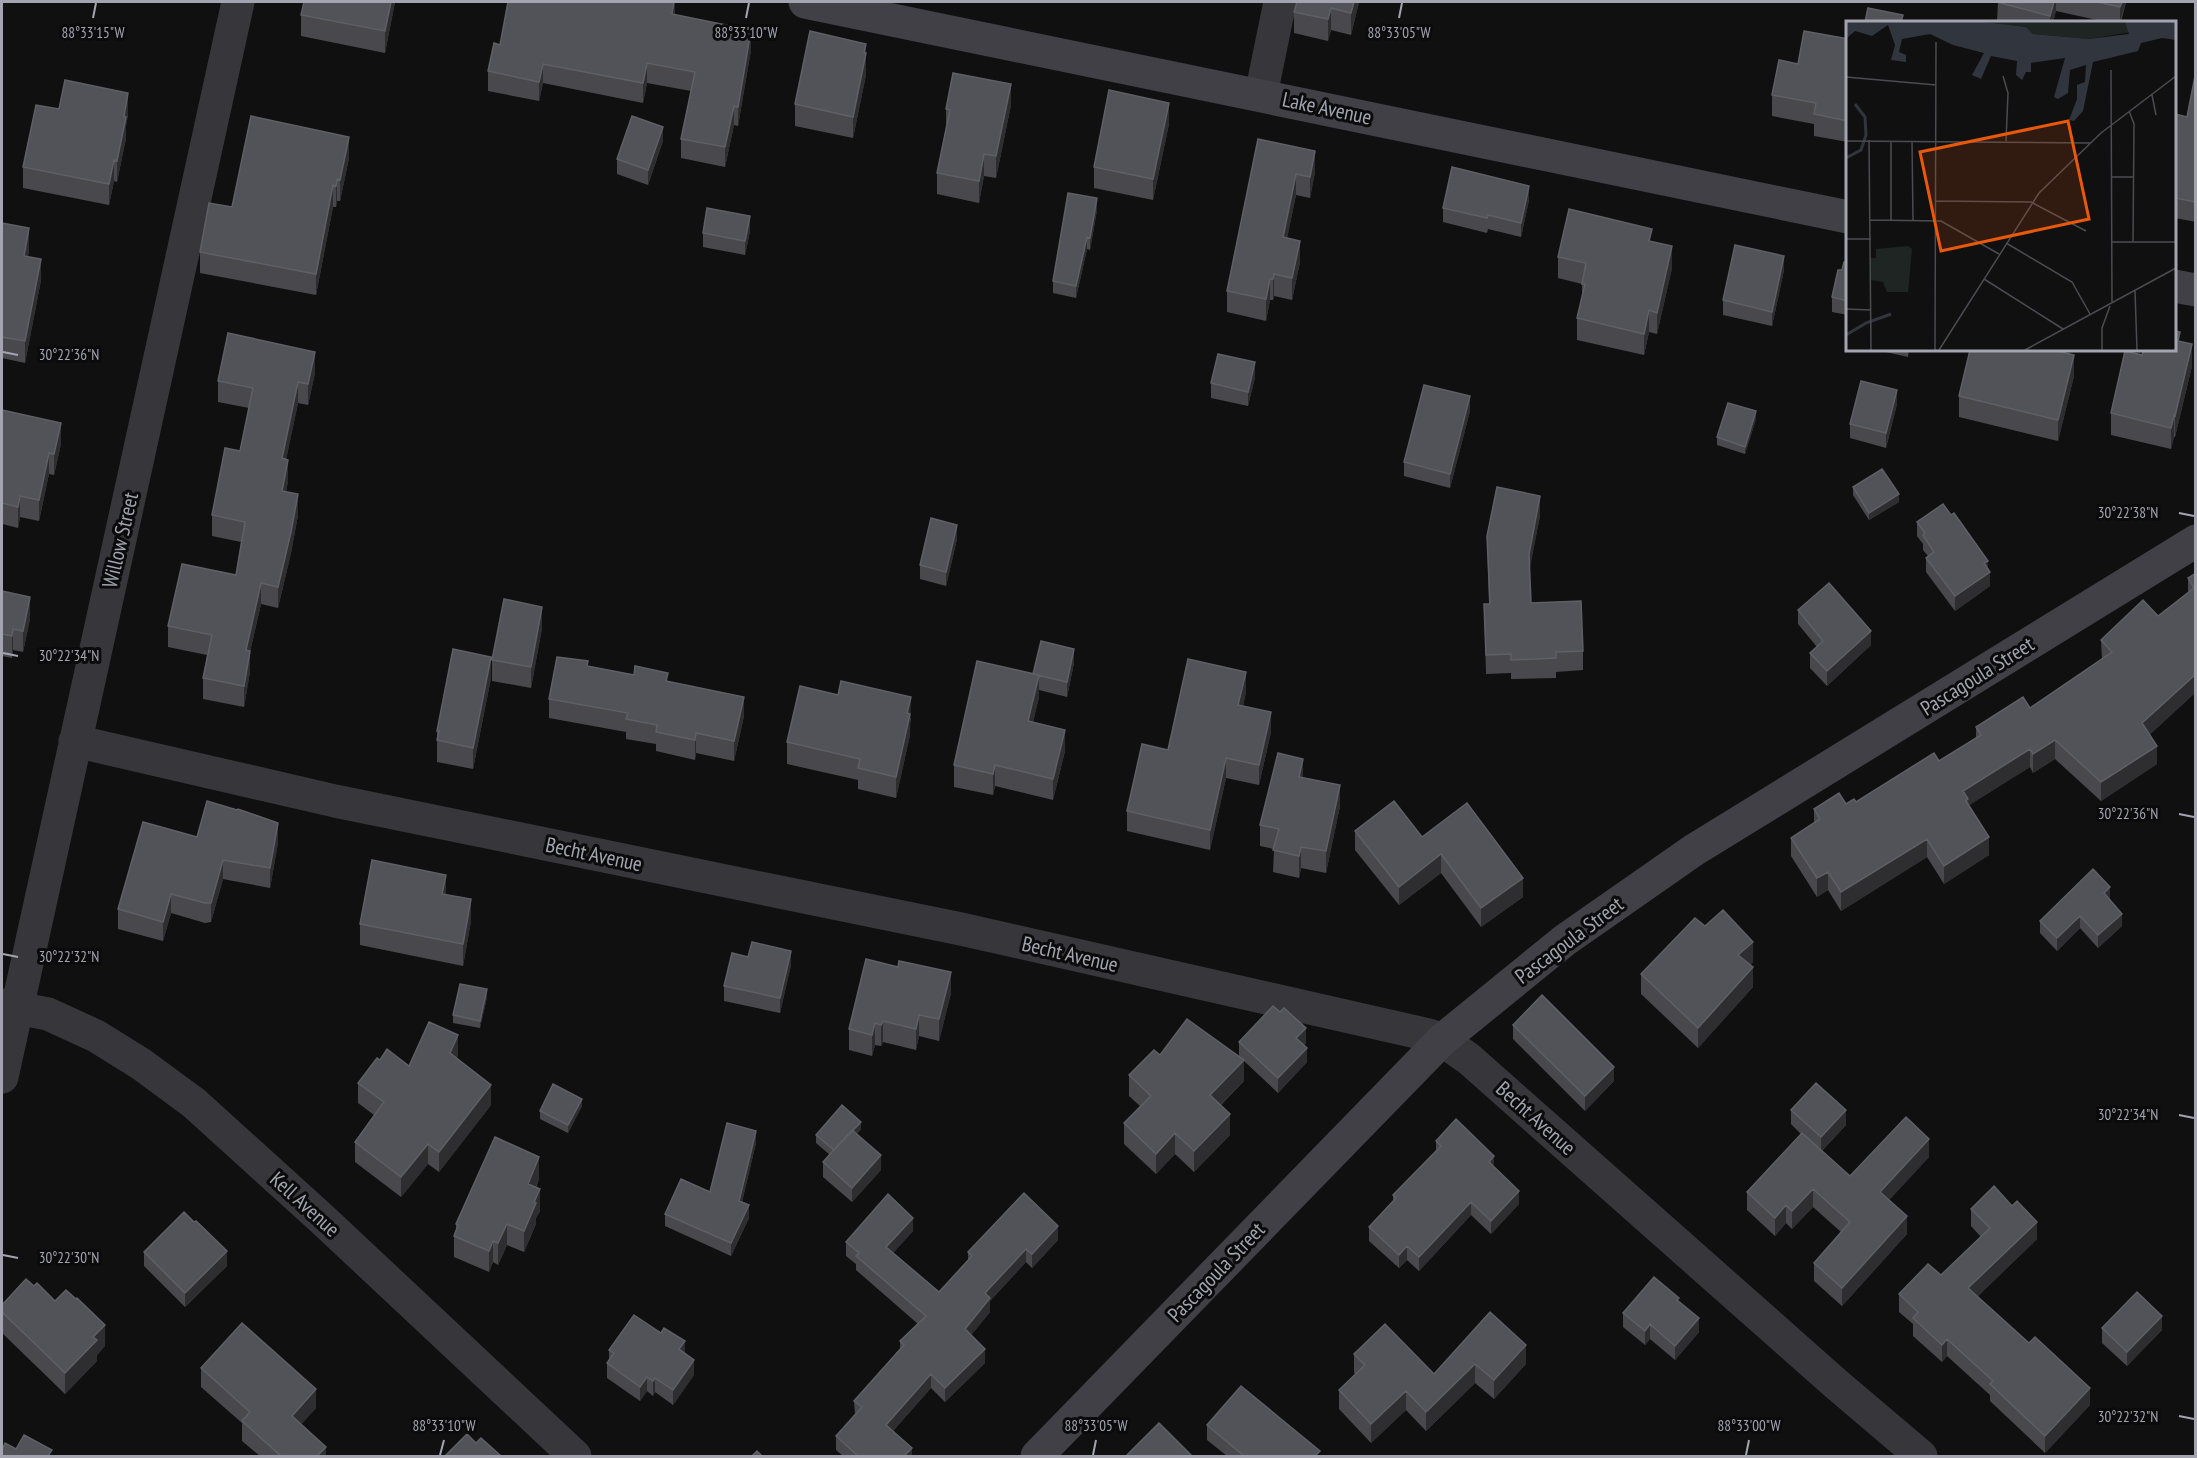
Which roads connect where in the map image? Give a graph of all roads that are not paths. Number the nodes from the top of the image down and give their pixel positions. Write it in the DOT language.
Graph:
graph roads {
  1 [pos="238,2"];
  2 [pos="805,2"];
  3 [pos="1280,2"];
  4 [pos="1261,95"];
  5 [pos="1846,217"];
  6 [pos="2176,286"];
  7 [pos="2196,290"];
  8 [pos="2196,541"];
  9 [pos="75,741"];
  10 [pos="9,1007"];
  11 [pos="1442,1040"];
  12 [pos="2,1077"];
  13 [pos="575,1456"];
  14 [pos="1037,1456"];
  15 [pos="1921,1456"];
  1 -- 9 [label="street, Willow Street"];
  2 -- 4 [label="street, Lake Avenue"];
  3 -- 4 [label="street"];
  4 -- 5 [label="street, Lake Avenue"];
  6 -- 7 [label="street"];
  8 -- 11 [label="street, Pascagoula Street"];
  9 -- 10 [label="street, Willow Street"];
  9 -- 11 [label="street, Becht Avenue"];
  10 -- 12 [label="street, Willow Street"];
  10 -- 13 [label="street, Kell Avenue"];
  11 -- 14 [label="street, Pascagoula Street"];
  11 -- 15 [label="street, Becht Avenue"];
}
